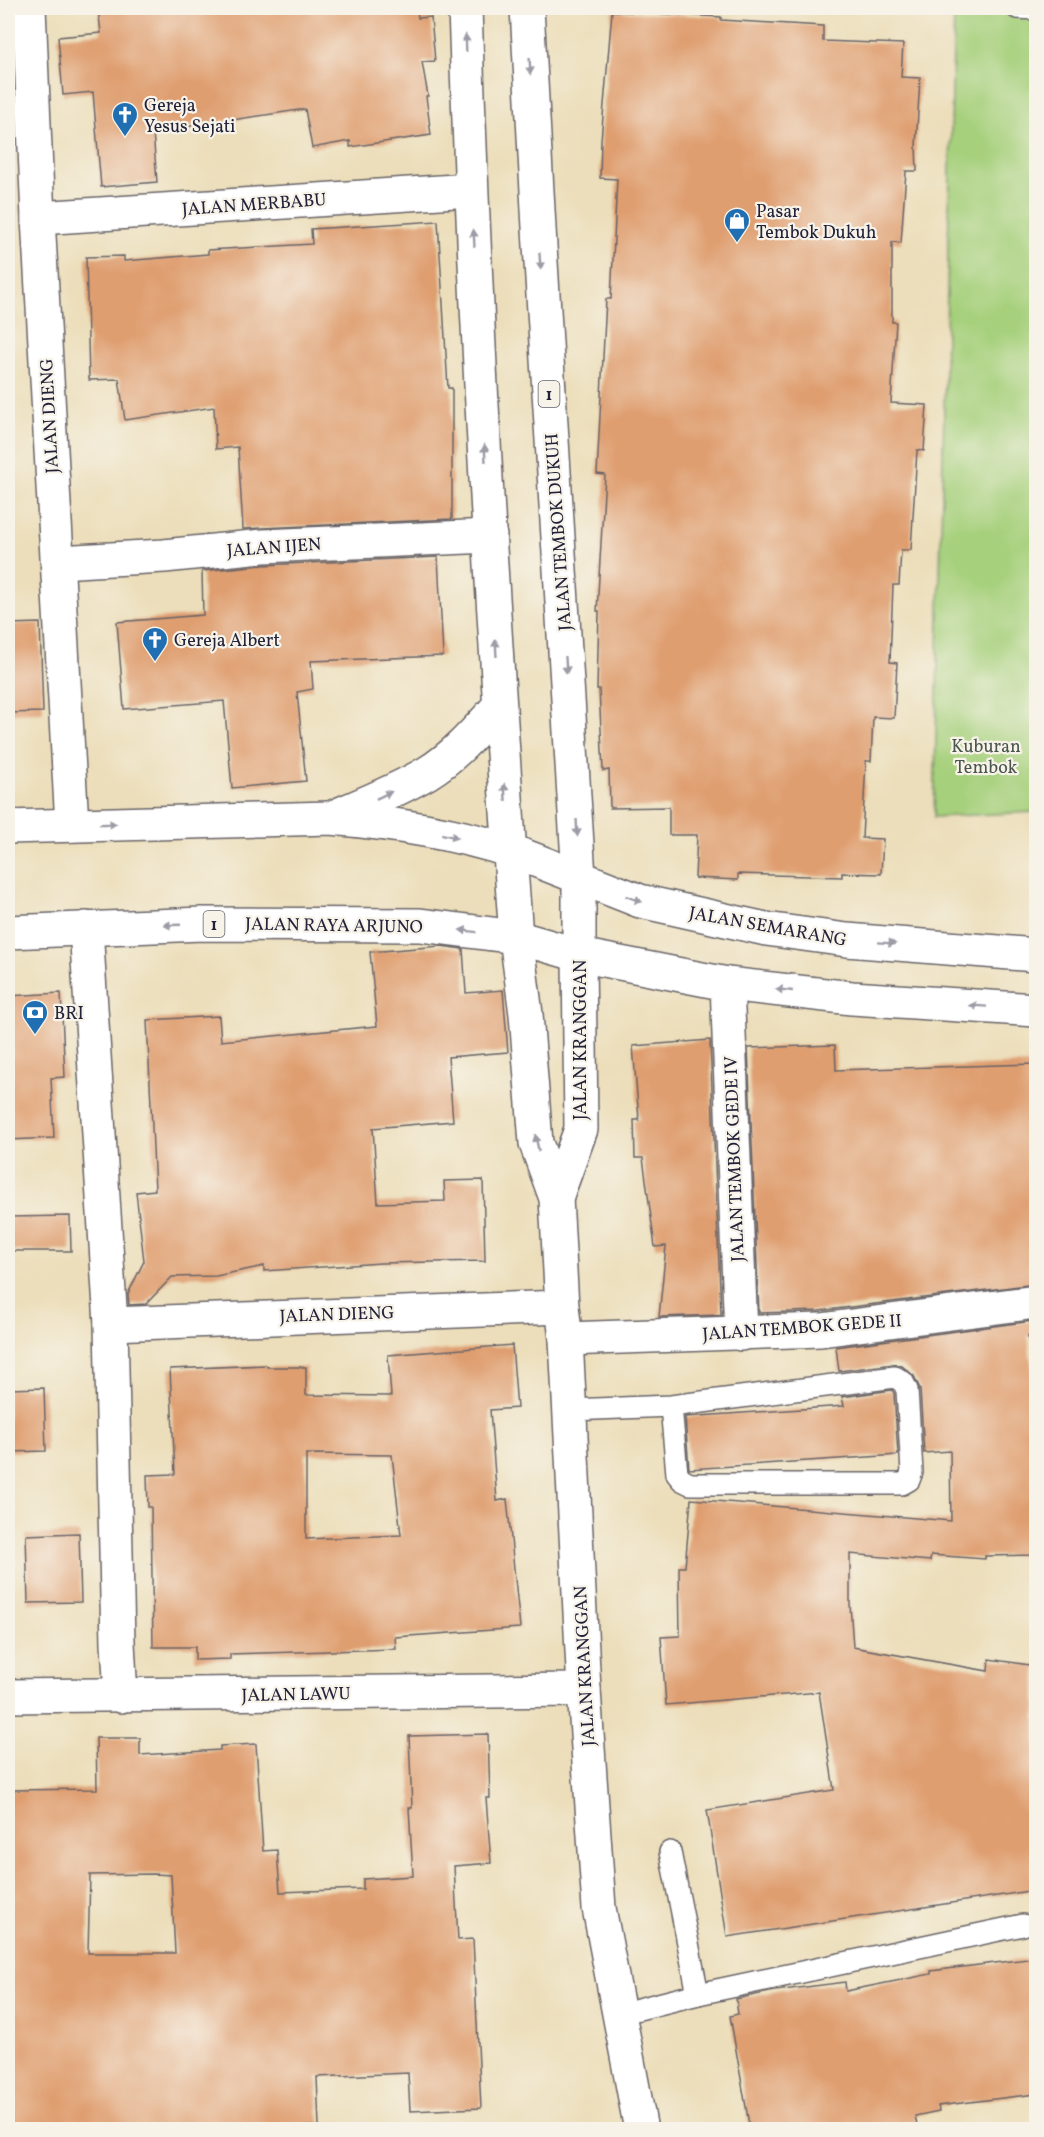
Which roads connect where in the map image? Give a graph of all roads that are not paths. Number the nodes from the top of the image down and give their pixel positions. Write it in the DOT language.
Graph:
graph roads {
  1 [pos="28,8"];
  2 [pos="465,8"];
  3 [pos="527,8"];
  4 [pos="1017,8"];
  5 [pos="1036,9"];
  6 [pos="471,190"];
  7 [pos="38,218"];
  8 [pos="490,536"];
  9 [pos="58,562"];
  10 [pos="499,706"];
  11 [pos="330,818"];
  12 [pos="72,825"];
  13 [pos="8,827"];
  14 [pos="510,851"];
  15 [pos="579,877"];
  16 [pos="86,928"];
  17 [pos="8,932"];
  18 [pos="516,937"];
  19 [pos="579,955"];
  20 [pos="1036,955"];
  21 [pos="727,984"];
  22 [pos="1036,1010"];
  23 [pos="556,1198"];
  24 [pos="1036,1302"];
  25 [pos="564,1323"];
  26 [pos="111,1324"];
  27 [pos="741,1334"];
  28 [pos="671,1406"];
  29 [pos="570,1410"];
  30 [pos="584,1690"];
  31 [pos="8,1696"];
  32 [pos="121,1696"];
  33 [pos="670,1852"];
  34 [pos="1023,1925"];
  35 [pos="698,1994"];
  36 [pos="619,2014"];
  37 [pos="641,2130"];
  1 -- 7 [label="main road, JALAN DIENG"];
  6 -- 2 [label="main road, one-way"];
  3 -- 15 [label="main road, JALAN TEMBOK DUKUH / 1, one-way"];
  4 -- 5 [label="lane"];
  6 -- 7 [label="main road, JALAN MERBABU"];
  8 -- 6 [label="main road, one-way"];
  7 -- 9 [label="main road, JALAN DIENG"];
  8 -- 9 [label="main road, JALAN IJEN"];
  10 -- 8 [label="main road, one-way"];
  9 -- 12 [label="main road, JALAN DIENG"];
  11 -- 10 [label="main road, one-way"];
  14 -- 10 [label="main road, one-way"];
  12 -- 11 [label="main road, one-way"];
  11 -- 14 [label="main road, one-way"];
  12 -- 13 [label="main road"];
  14 -- 15 [label="main road, JALAN SEMARANG"];
  14 -- 18 [label="main road, JALAN KRANGGAN"];
  15 -- 19 [label="main road, JALAN KRANGGAN / 1"];
  15 -- 20 [label="main road, JALAN SEMARANG, one-way"];
  16 -- 17 [label="main road, JALAN RAYA ARJUNO / 1"];
  18 -- 16 [label="main road, JALAN RAYA ARJUNO / 1, one-way"];
  16 -- 26 [label="main road"];
  18 -- 19 [label="main road, 1"];
  23 -- 18 [label="main road, JALAN KRANGGAN, one-way"];
  19 -- 21 [label="main road"];
  19 -- 23 [label="main road, JALAN KRANGGAN"];
  22 -- 21 [label="main road, one-way"];
  21 -- 27 [label="main road, JALAN TEMBOK GEDE IV"];
  23 -- 25 [label="main road, JALAN KRANGGAN"];
  24 -- 27 [label="main road, JALAN TEMBOK GEDE II"];
  25 -- 26 [label="main road, JALAN DIENG"];
  25 -- 27 [label="main road, JALAN TEMBOK GEDE II"];
  25 -- 29 [label="main road, JALAN KRANGGAN"];
  26 -- 32 [label="main road"];
  28 -- 28 [label="lane"];
  28 -- 29 [label="lane"];
  29 -- 30 [label="main road, JALAN KRANGGAN"];
  30 -- 32 [label="main road, JALAN LAWU"];
  30 -- 36 [label="main road, JALAN KRANGGAN"];
  31 -- 32 [label="main road, JALAN LAWU"];
  33 -- 35 [label="lane"];
  34 -- 35 [label="lane"];
  35 -- 36 [label="lane"];
  36 -- 37 [label="main road, JALAN KRANGGAN"];
}
